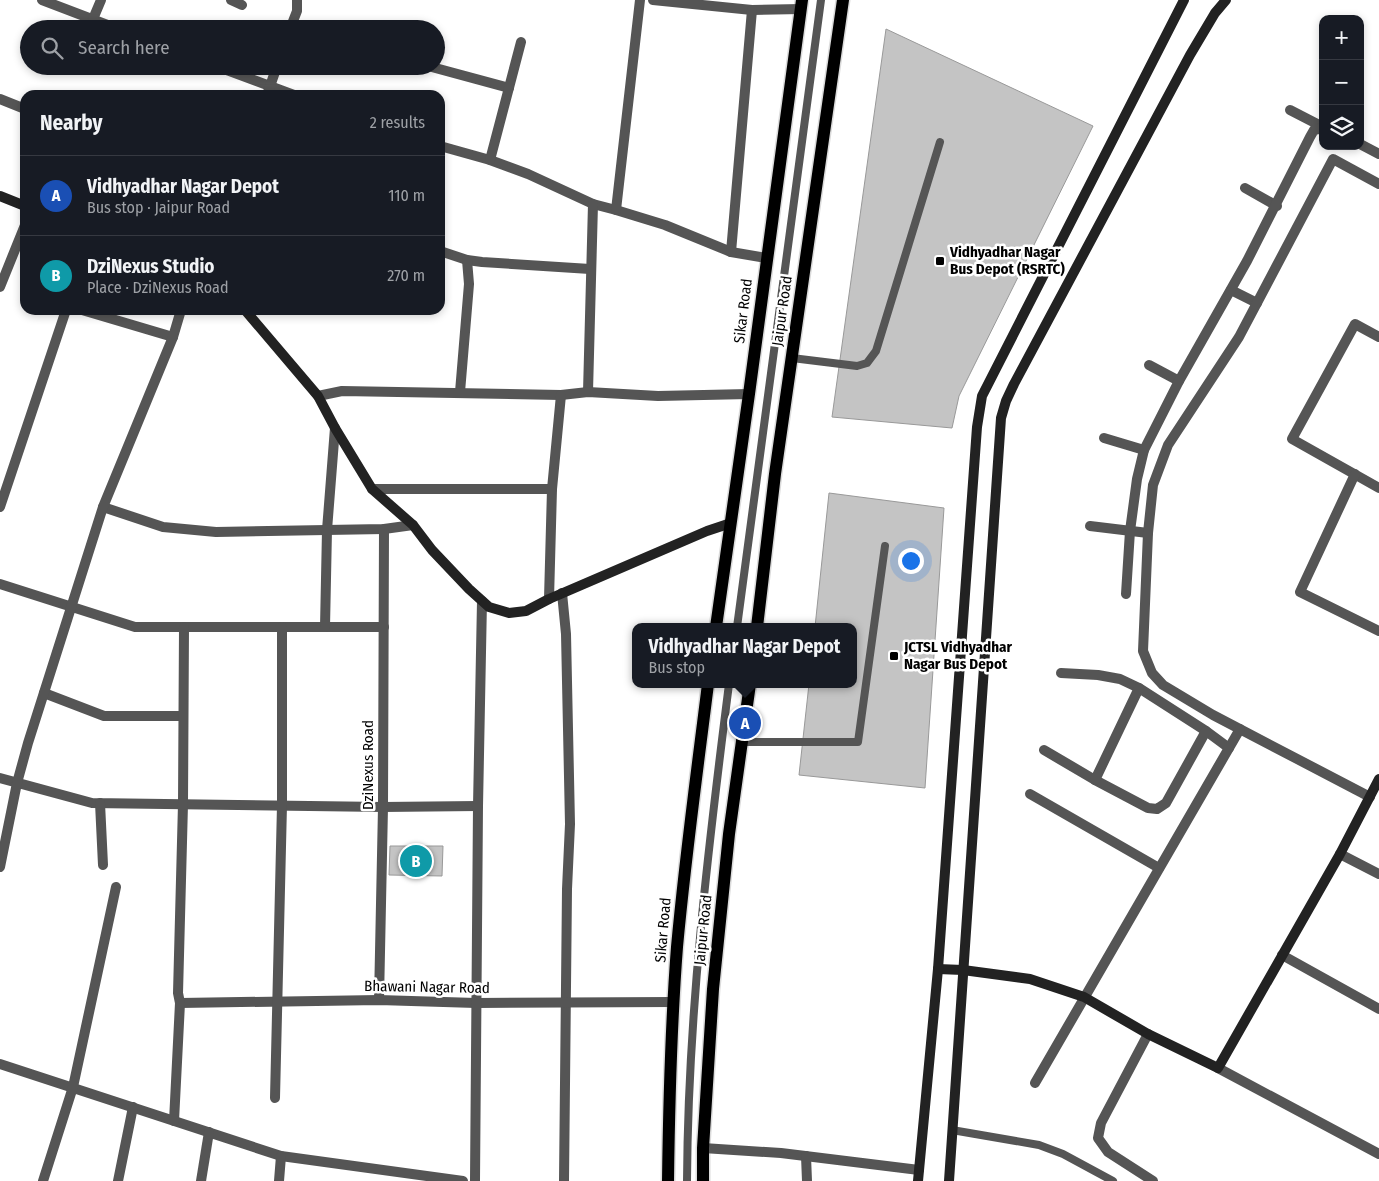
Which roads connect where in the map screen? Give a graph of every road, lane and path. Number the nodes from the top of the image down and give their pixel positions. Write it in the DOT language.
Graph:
graph roads {
  1 [pos="42,0"];
  2 [pos="101,0"];
  3 [pos="231,0"];
  4 [pos="297,0"];
  5 [pos="640,0"];
  6 [pos="653,0"];
  7 [pos="821,0"];
  8 [pos="843,0"];
  9 [pos="1184,0"];
  10 [pos="1226,0"];
  11 [pos="242,4"];
  12 [pos="801,5"];
  13 [pos="752,10"];
  14 [pos="93,19"];
  15 [pos="294,20"];
  16 [pos="521,42"];
  17 [pos="445,71"];
  18 [pos="235,75"];
  19 [pos="273,75"];
  20 [pos="509,88"];
  21 [pos="266,90"];
  22 [pos="268,90"];
  23 [pos="0,100"];
  24 [pos="20,107"];
  25 [pos="1290,110"];
  26 [pos="1319,125"];
  27 [pos="1319,128"];
  28 [pos="940,142"];
  29 [pos="1364,146"];
  30 [pos="445,147"];
  31 [pos="1379,154"];
  32 [pos="490,160"];
  33 [pos="1379,184"];
  34 [pos="1245,188"];
  35 [pos="0,196"];
  36 [pos="20,204"];
  37 [pos="593,204"];
  38 [pos="1277,206"];
  39 [pos="616,210"];
  40 [pos="20,237"];
  41 [pos="731,252"];
  42 [pos="445,253"];
  43 [pos="766,258"];
  44 [pos="467,260"];
  45 [pos="590,269"];
  46 [pos="0,287"];
  47 [pos="1231,290"];
  48 [pos="1257,303"];
  49 [pos="64,315"];
  50 [pos="99,315"];
  51 [pos="180,315"];
  52 [pos="249,315"];
  53 [pos="1379,336"];
  54 [pos="173,337"];
  55 [pos="792,358"];
  56 [pos="1149,365"];
  57 [pos="1179,381"];
  58 [pos="460,392"];
  59 [pos="588,392"];
  60 [pos="749,394"];
  61 [pos="561,395"];
  62 [pos="318,396"];
  63 [pos="335,428"];
  64 [pos="1104,438"];
  65 [pos="1144,450"];
  66 [pos="1355,474"];
  67 [pos="1379,488"];
  68 [pos="372,489"];
  69 [pos="552,490"];
  70 [pos="0,507"];
  71 [pos="103,508"];
  72 [pos="731,523"];
  73 [pos="412,525"];
  74 [pos="1090,526"];
  75 [pos="327,530"];
  76 [pos="384,530"];
  77 [pos="1130,531"];
  78 [pos="1148,533"];
  79 [pos="885,546"];
  80 [pos="0,584"];
  81 [pos="562,594"];
  82 [pos="1126,594"];
  83 [pos="549,599"];
  84 [pos="482,601"];
  85 [pos="71,607"];
  86 [pos="717,623"];
  87 [pos="738,623"];
  88 [pos="757,623"];
  89 [pos="184,627"];
  90 [pos="282,628"];
  91 [pos="325,628"];
  92 [pos="384,628"];
  93 [pos="1379,631"];
  94 [pos="1061,674"];
  95 [pos="707,688"];
  96 [pos="729,688"];
  97 [pos="749,688"];
  98 [pos="1140,688"];
  99 [pos="44,693"];
  100 [pos="184,716"];
  101 [pos="1240,729"];
  102 [pos="1206,731"];
  103 [pos="741,742"];
  104 [pos="1229,748"];
  105 [pos="1044,750"];
  106 [pos="0,778"];
  107 [pos="1379,779"];
  108 [pos="1095,780"];
  109 [pos="17,783"];
  110 [pos="1030,794"];
  111 [pos="1370,797"];
  112 [pos="100,803"];
  113 [pos="183,804"];
  114 [pos="282,805"];
  115 [pos="478,806"];
  116 [pos="383,807"];
  117 [pos="1340,854"];
  118 [pos="103,865"];
  119 [pos="0,867"];
  120 [pos="1159,868"];
  121 [pos="1379,874"];
  122 [pos="116,887"];
  123 [pos="1282,954"];
  124 [pos="938,969"];
  125 [pos="963,970"];
  126 [pos="1084,997"];
  127 [pos="379,1000"];
  128 [pos="277,1002"];
  129 [pos="567,1002"];
  130 [pos="673,1002"];
  131 [pos="180,1003"];
  132 [pos="476,1003"];
  133 [pos="1379,1009"];
  134 [pos="1148,1034"];
  135 [pos="0,1064"];
  136 [pos="1218,1068"];
  137 [pos="1035,1083"];
  138 [pos="73,1088"];
  139 [pos="275,1098"];
  140 [pos="133,1107"];
  141 [pos="174,1120"];
  142 [pos="952,1130"];
  143 [pos="209,1132"];
  144 [pos="703,1148"];
  145 [pos="1379,1154"];
  146 [pos="281,1156"];
  147 [pos="806,1156"];
  148 [pos="919,1170"];
  149 [pos="43,1181"];
  150 [pos="118,1181"];
  151 [pos="201,1181"];
  152 [pos="279,1181"];
  153 [pos="463,1181"];
  154 [pos="475,1181"];
  155 [pos="564,1181"];
  156 [pos="668,1181"];
  157 [pos="687,1181"];
  158 [pos="703,1181"];
  159 [pos="807,1181"];
  160 [pos="918,1181"];
  161 [pos="949,1181"];
  162 [pos="1113,1181"];
  163 [pos="1153,1181"];
  1 -- 14 [label="street"];
  2 -- 14 [label="street"];
  3 -- 11 [label="street"];
  4 -- 15 [label="street"];
  5 -- 39 [label="street"];
  6 -- 13 [label="street"];
  7 -- 87 [label="lane"];
  8 -- 55 [label="main road, Jaipur Road"];
  9 -- 124 [label="street"];
  10 -- 125 [label="street"];
  12 -- 13 [label="street"];
  12 -- 43 [label="main road, Sikar Road"];
  13 -- 41 [label="street"];
  16 -- 20 [label="street"];
  17 -- 20 [label="street"];
  18 -- 21 [label="street"];
  19 -- 22 [label="street"];
  20 -- 32 [label="street"];
  23 -- 24 [label="street"];
  25 -- 26 [label="street"];
  27 -- 38 [label="street"];
  28 -- 55 [label="lane"];
  29 -- 31 [label="street"];
  30 -- 32 [label="street"];
  32 -- 37 [label="street"];
  33 -- 48 [label="street"];
  34 -- 38 [label="street"];
  35 -- 36 [label="street"];
  37 -- 39 [label="street"];
  37 -- 45 [label="street"];
  38 -- 47 [label="street"];
  39 -- 41 [label="street"];
  40 -- 46 [label="street"];
  41 -- 43 [label="street"];
  42 -- 44 [label="street"];
  43 -- 60 [label="main road, Sikar Road"];
  44 -- 45 [label="street"];
  44 -- 58 [label="street"];
  45 -- 59 [label="street"];
  47 -- 48 [label="street"];
  47 -- 57 [label="street"];
  48 -- 78 [label="street"];
  49 -- 70 [label="street"];
  50 -- 54 [label="street"];
  51 -- 54 [label="street"];
  52 -- 62 [label="street"];
  53 -- 66 [label="street"];
  54 -- 71 [label="street"];
  55 -- 88 [label="main road, Jaipur Road"];
  56 -- 57 [label="street"];
  57 -- 65 [label="street"];
  58 -- 61 [label="street"];
  58 -- 62 [label="street"];
  59 -- 60 [label="street"];
  59 -- 61 [label="street"];
  60 -- 72 [label="main road, Sikar Road"];
  61 -- 69 [label="street"];
  62 -- 63 [label="street"];
  63 -- 68 [label="street"];
  63 -- 75 [label="street"];
  64 -- 65 [label="street"];
  65 -- 77 [label="street"];
  66 -- 67 [label="street"];
  66 -- 93 [label="street"];
  68 -- 69 [label="street"];
  68 -- 73 [label="street"];
  69 -- 83 [label="street"];
  71 -- 75 [label="street"];
  71 -- 85 [label="street"];
  72 -- 81 [label="street"];
  72 -- 86 [label="main road, Sikar Road"];
  73 -- 76 [label="street"];
  73 -- 84 [label="street"];
  74 -- 77 [label="street"];
  75 -- 76 [label="street"];
  75 -- 91 [label="street"];
  76 -- 92 [label="street, DziNexus Road"];
  77 -- 78 [label="street"];
  77 -- 82 [label="street"];
  78 -- 101 [label="street"];
  79 -- 103 [label="lane"];
  80 -- 85 [label="street"];
  81 -- 83 [label="street"];
  81 -- 129 [label="street"];
  83 -- 84 [label="street"];
  84 -- 115 [label="street"];
  85 -- 89 [label="street"];
  85 -- 99 [label="street"];
  89 -- 90 [label="street"];
  89 -- 100 [label="street"];
  90 -- 91 [label="street"];
  90 -- 114 [label="street"];
  91 -- 92 [label="street"];
  92 -- 116 [label="street, DziNexus Road"];
  94 -- 98 [label="street"];
  95 -- 130 [label="main road, Sikar Road"];
  96 -- 157 [label="lane"];
  97 -- 103 [label="main road, Jaipur Road"];
  98 -- 102 [label="street"];
  98 -- 108 [label="street"];
  99 -- 100 [label="street"];
  99 -- 109 [label="street"];
  100 -- 113 [label="street"];
  101 -- 104 [label="street"];
  101 -- 111 [label="street"];
  102 -- 104 [label="street"];
  102 -- 108 [label="street"];
  103 -- 144 [label="main road, Jaipur Road"];
  104 -- 120 [label="street"];
  105 -- 108 [label="street"];
  106 -- 109 [label="street"];
  107 -- 111 [label="street"];
  109 -- 112 [label="street"];
  109 -- 119 [label="street"];
  110 -- 120 [label="street"];
  111 -- 117 [label="street"];
  112 -- 113 [label="street"];
  112 -- 118 [label="street"];
  113 -- 114 [label="street"];
  113 -- 131 [label="street"];
  114 -- 116 [label="street"];
  114 -- 128 [label="street"];
  115 -- 116 [label="street"];
  115 -- 132 [label="street"];
  116 -- 127 [label="street, DziNexus Road"];
  117 -- 121 [label="street"];
  117 -- 123 [label="street"];
  120 -- 126 [label="street"];
  122 -- 138 [label="street"];
  123 -- 133 [label="street"];
  123 -- 136 [label="street"];
  124 -- 125 [label="street"];
  124 -- 148 [label="street"];
  125 -- 126 [label="street"];
  125 -- 142 [label="street"];
  126 -- 134 [label="street"];
  126 -- 137 [label="street"];
  127 -- 128 [label="street, Bhawani Nagar Road"];
  127 -- 132 [label="street, Bhawani Nagar Road"];
  128 -- 131 [label="street, Bhawani Nagar Road"];
  128 -- 139 [label="street"];
  129 -- 130 [label="street, Bhawani Nagar Road"];
  129 -- 132 [label="street, Bhawani Nagar Road"];
  129 -- 155 [label="street"];
  130 -- 156 [label="main road, Sikar Road"];
  131 -- 141 [label="street"];
  132 -- 154 [label="street"];
  134 -- 136 [label="street"];
  134 -- 163 [label="street"];
  135 -- 138 [label="street"];
  136 -- 145 [label="street"];
  138 -- 140 [label="street"];
  138 -- 149 [label="street"];
  140 -- 141 [label="street"];
  140 -- 150 [label="street"];
  141 -- 143 [label="street"];
  142 -- 161 [label="street"];
  142 -- 162 [label="lane"];
  143 -- 146 [label="street"];
  143 -- 151 [label="street"];
  144 -- 147 [label="street"];
  144 -- 158 [label="main road, Jaipur Road"];
  146 -- 152 [label="street"];
  146 -- 153 [label="street"];
  147 -- 148 [label="street"];
  147 -- 159 [label="street"];
  148 -- 160 [label="street"];
}
